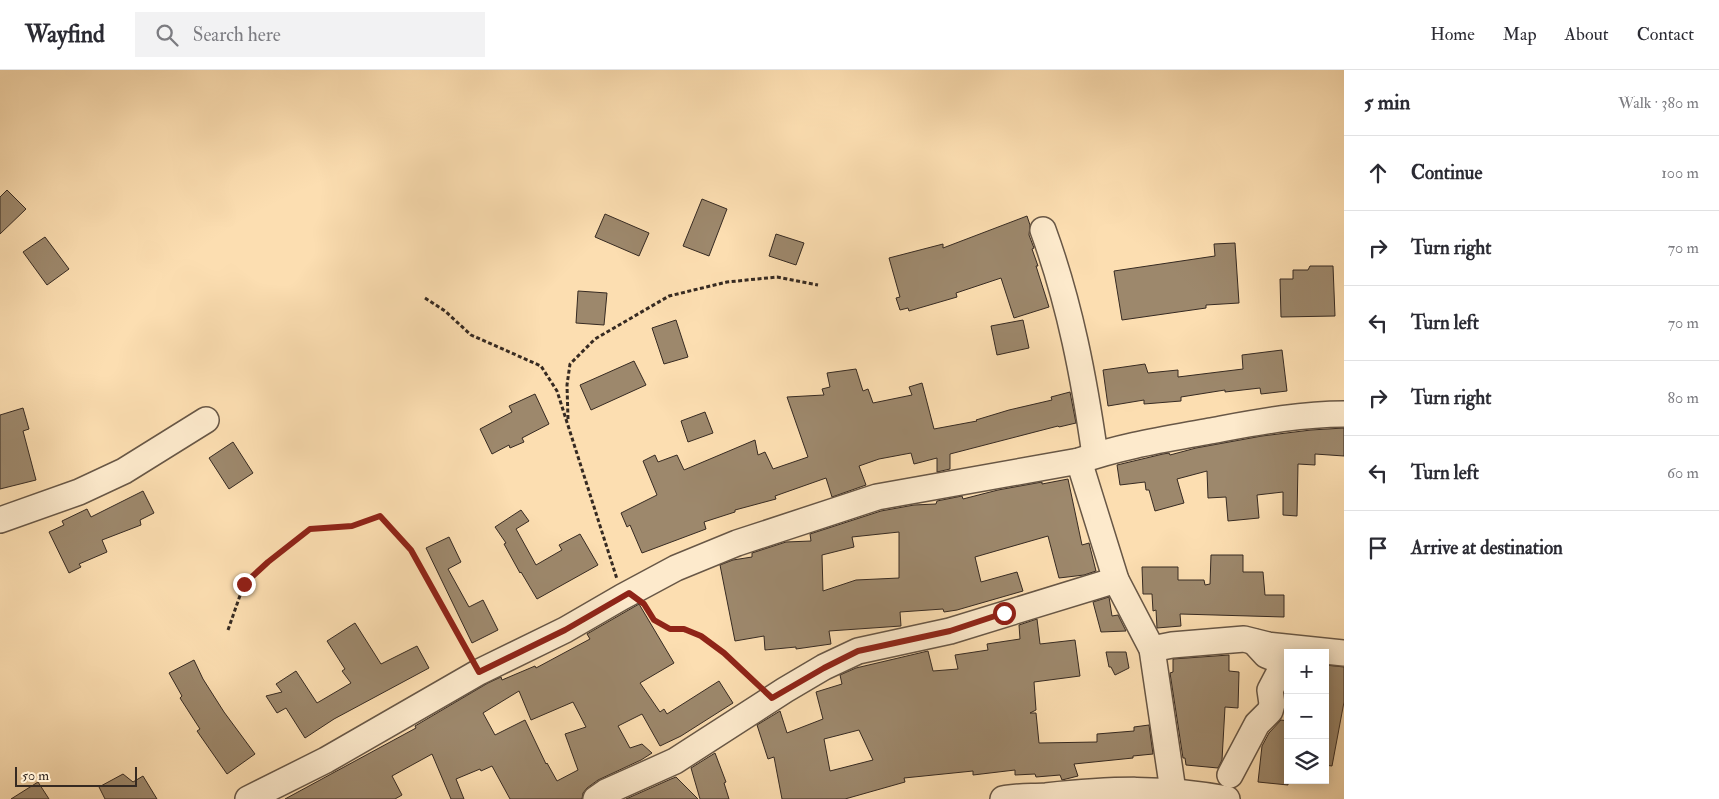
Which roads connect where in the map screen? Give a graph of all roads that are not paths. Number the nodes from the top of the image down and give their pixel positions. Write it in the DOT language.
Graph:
graph roads {
  1 [pos="1043,230"];
  2 [pos="1344,414"];
  3 [pos="206,420"];
  4 [pos="1087,458"];
  5 [pos="0,520"];
  6 [pos="1116,580"];
  7 [pos="1254,642"];
  8 [pos="1152,649"];
  9 [pos="1344,654"];
  10 [pos="1228,787"];
  11 [pos="1173,791"];
  12 [pos="1011,798"];
  13 [pos="248,799"];
  14 [pos="596,799"];
  1 -- 4 [label="street"];
  2 -- 4 [label="street"];
  3 -- 5 [label="street"];
  4 -- 6 [label="street"];
  4 -- 13 [label="street"];
  6 -- 8 [label="street"];
  6 -- 14 [label="street"];
  7 -- 8 [label="street"];
  7 -- 9 [label="street"];
  7 -- 10 [label="street"];
  8 -- 11 [label="street"];
  10 -- 11 [label="street"];
  11 -- 12 [label="street"];
}
